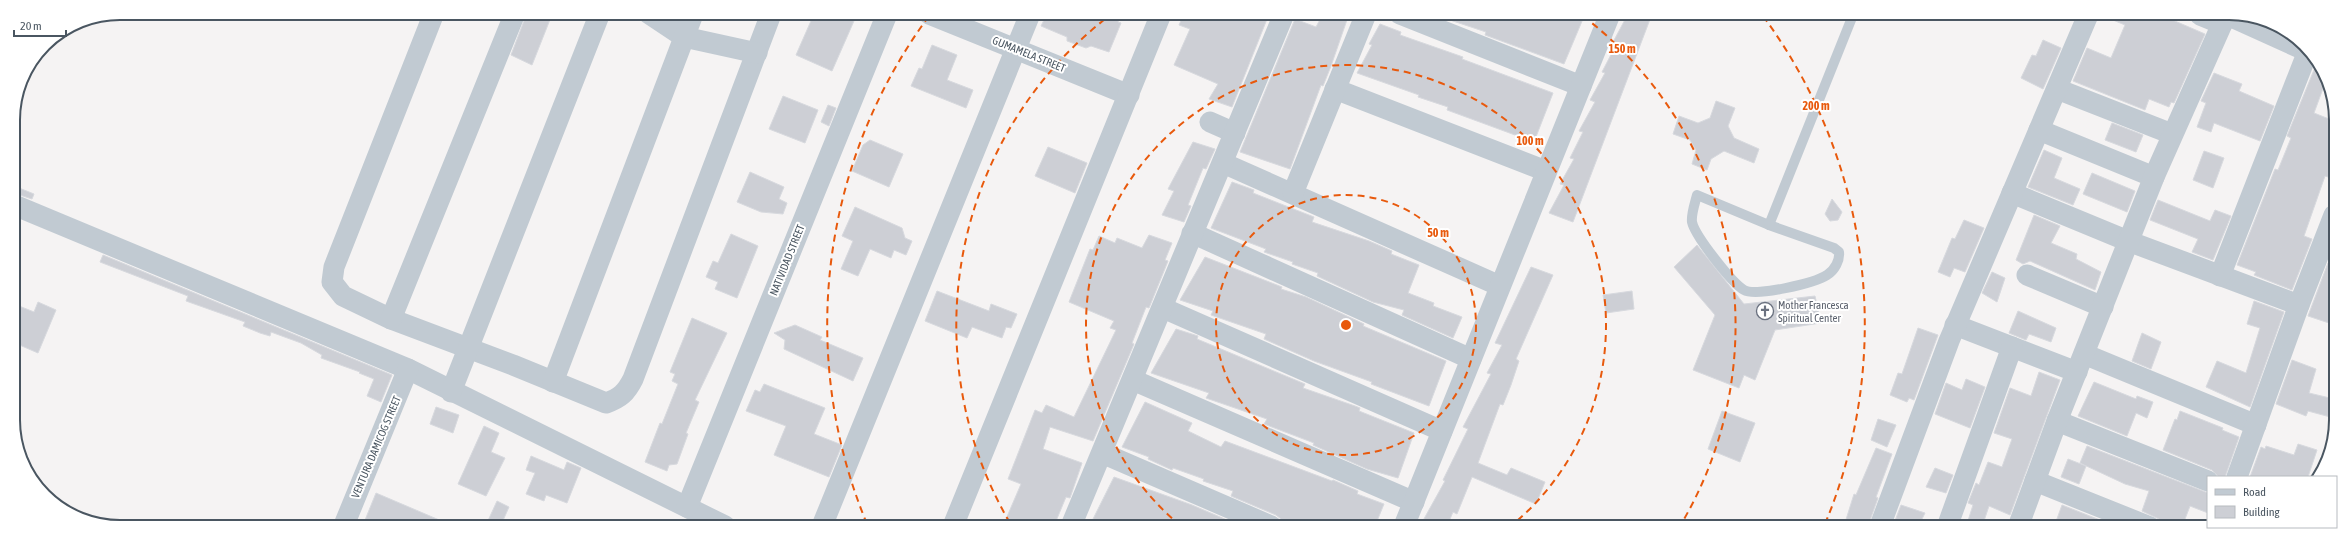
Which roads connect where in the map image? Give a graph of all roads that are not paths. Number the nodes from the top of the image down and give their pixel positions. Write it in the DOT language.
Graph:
graph roads {
  1 [pos="431,20"];
  2 [pos="512,20"];
  3 [pos="598,20"];
  4 [pos="657,20"];
  5 [pos="691,20"];
  6 [pos="769,20"];
  7 [pos="885,20"];
  8 [pos="944,20"];
  9 [pos="1027,20"];
  10 [pos="1160,20"];
  11 [pos="1282,20"];
  12 [pos="1364,20"];
  13 [pos="1415,20"];
  14 [pos="1608,20"];
  15 [pos="1851,20"];
  16 [pos="2086,20"];
  17 [pos="2224,20"];
  18 [pos="2230,20"];
  19 [pos="684,37"];
  20 [pos="2299,48"];
  21 [pos="1015,49"];
  22 [pos="756,54"];
  23 [pos="2306,57"];
  24 [pos="1581,86"];
  25 [pos="1335,89"];
  26 [pos="2057,89"];
  27 [pos="1129,94"];
  28 [pos="1210,122"];
  29 [pos="2039,130"];
  30 [pos="1235,133"];
  31 [pos="2172,134"];
  32 [pos="1223,162"];
  33 [pos="1546,171"];
  34 [pos="2154,177"];
  35 [pos="1293,192"];
  36 [pos="2012,193"];
  37 [pos="20,207"];
  38 [pos="1768,225"];
  39 [pos="2329,228"];
  40 [pos="1192,233"];
  41 [pos="2128,241"];
  42 [pos="2027,275"];
  43 [pos="2220,276"];
  44 [pos="1500,286"];
  45 [pos="2299,305"];
  46 [pos="2103,307"];
  47 [pos="1163,308"];
  48 [pos="391,319"];
  49 [pos="1956,325"];
  50 [pos="2012,347"];
  51 [pos="469,348"];
  52 [pos="1471,360"];
  53 [pos="2081,363"];
  54 [pos="408,369"];
  55 [pos="1133,380"];
  56 [pos="553,382"];
  57 [pos="451,392"];
  58 [pos="2057,421"];
  59 [pos="2256,425"];
  60 [pos="1442,432"];
  61 [pos="1102,453"];
  62 [pos="2237,476"];
  63 [pos="2035,481"];
  64 [pos="2207,481"];
  65 [pos="1414,502"];
  66 [pos="687,506"];
  67 [pos="346,520"];
  68 [pos="714,520"];
  69 [pos="824,520"];
  70 [pos="955,520"];
  71 [pos="1074,520"];
  72 [pos="1257,520"];
  73 [pos="1406,520"];
  74 [pos="1882,520"];
  75 [pos="1950,520"];
  76 [pos="2021,520"];
  77 [pos="2132,520"];
  1 -- 48 [label="street"];
  2 -- 48 [label="street"];
  3 -- 51 [label="street"];
  4 -- 19 [label="street"];
  5 -- 19 [label="street"];
  6 -- 22 [label="street"];
  7 -- 66 [label="street, NATIVIDAD STREET"];
  8 -- 21 [label="street, GUMAMELA STREET"];
  9 -- 21 [label="street"];
  10 -- 27 [label="street"];
  11 -- 30 [label="street"];
  12 -- 25 [label="street"];
  13 -- 24 [label="street"];
  14 -- 24 [label="street"];
  15 -- 38 [label="lane"];
  16 -- 26 [label="street"];
  17 -- 31 [label="street"];
  18 -- 20 [label="street"];
  19 -- 22 [label="street"];
  19 -- 56 [label="street"];
  21 -- 27 [label="street, GUMAMELA STREET"];
  21 -- 69 [label="street"];
  22 -- 56 [label="street"];
  23 -- 43 [label="street"];
  24 -- 33 [label="street"];
  25 -- 33 [label="street"];
  25 -- 35 [label="street"];
  26 -- 29 [label="street"];
  26 -- 31 [label="street"];
  27 -- 70 [label="street"];
  28 -- 30 [label="street"];
  29 -- 34 [label="street"];
  29 -- 36 [label="street"];
  30 -- 32 [label="street"];
  31 -- 34 [label="street"];
  32 -- 35 [label="street"];
  32 -- 40 [label="street"];
  33 -- 44 [label="street"];
  34 -- 41 [label="street"];
  35 -- 44 [label="street"];
  36 -- 41 [label="street"];
  36 -- 49 [label="street"];
  37 -- 54 [label="street"];
  38 -- 38 [label="lane"];
  39 -- 45 [label="street"];
  40 -- 47 [label="street"];
  40 -- 52 [label="street"];
  41 -- 43 [label="street"];
  41 -- 46 [label="street"];
  42 -- 46 [label="street"];
  43 -- 45 [label="street"];
  44 -- 52 [label="street"];
  45 -- 59 [label="street"];
  46 -- 53 [label="street"];
  47 -- 55 [label="street"];
  47 -- 60 [label="street"];
  48 -- 51 [label="street"];
  49 -- 50 [label="street"];
  49 -- 74 [label="street"];
  50 -- 53 [label="street"];
  50 -- 75 [label="street"];
  51 -- 56 [label="street"];
  51 -- 57 [label="street"];
  52 -- 60 [label="street"];
  53 -- 58 [label="street"];
  53 -- 59 [label="street"];
  54 -- 57 [label="street"];
  54 -- 67 [label="street, VENTURA DAMICOG STREET"];
  55 -- 61 [label="street"];
  55 -- 65 [label="street"];
  57 -- 66 [label="street"];
  58 -- 63 [label="street"];
  58 -- 64 [label="street"];
  59 -- 62 [label="street"];
  60 -- 65 [label="street"];
  61 -- 71 [label="street"];
  61 -- 72 [label="street"];
  63 -- 76 [label="street"];
  63 -- 77 [label="street"];
  65 -- 73 [label="street"];
  66 -- 68 [label="street"];
}
